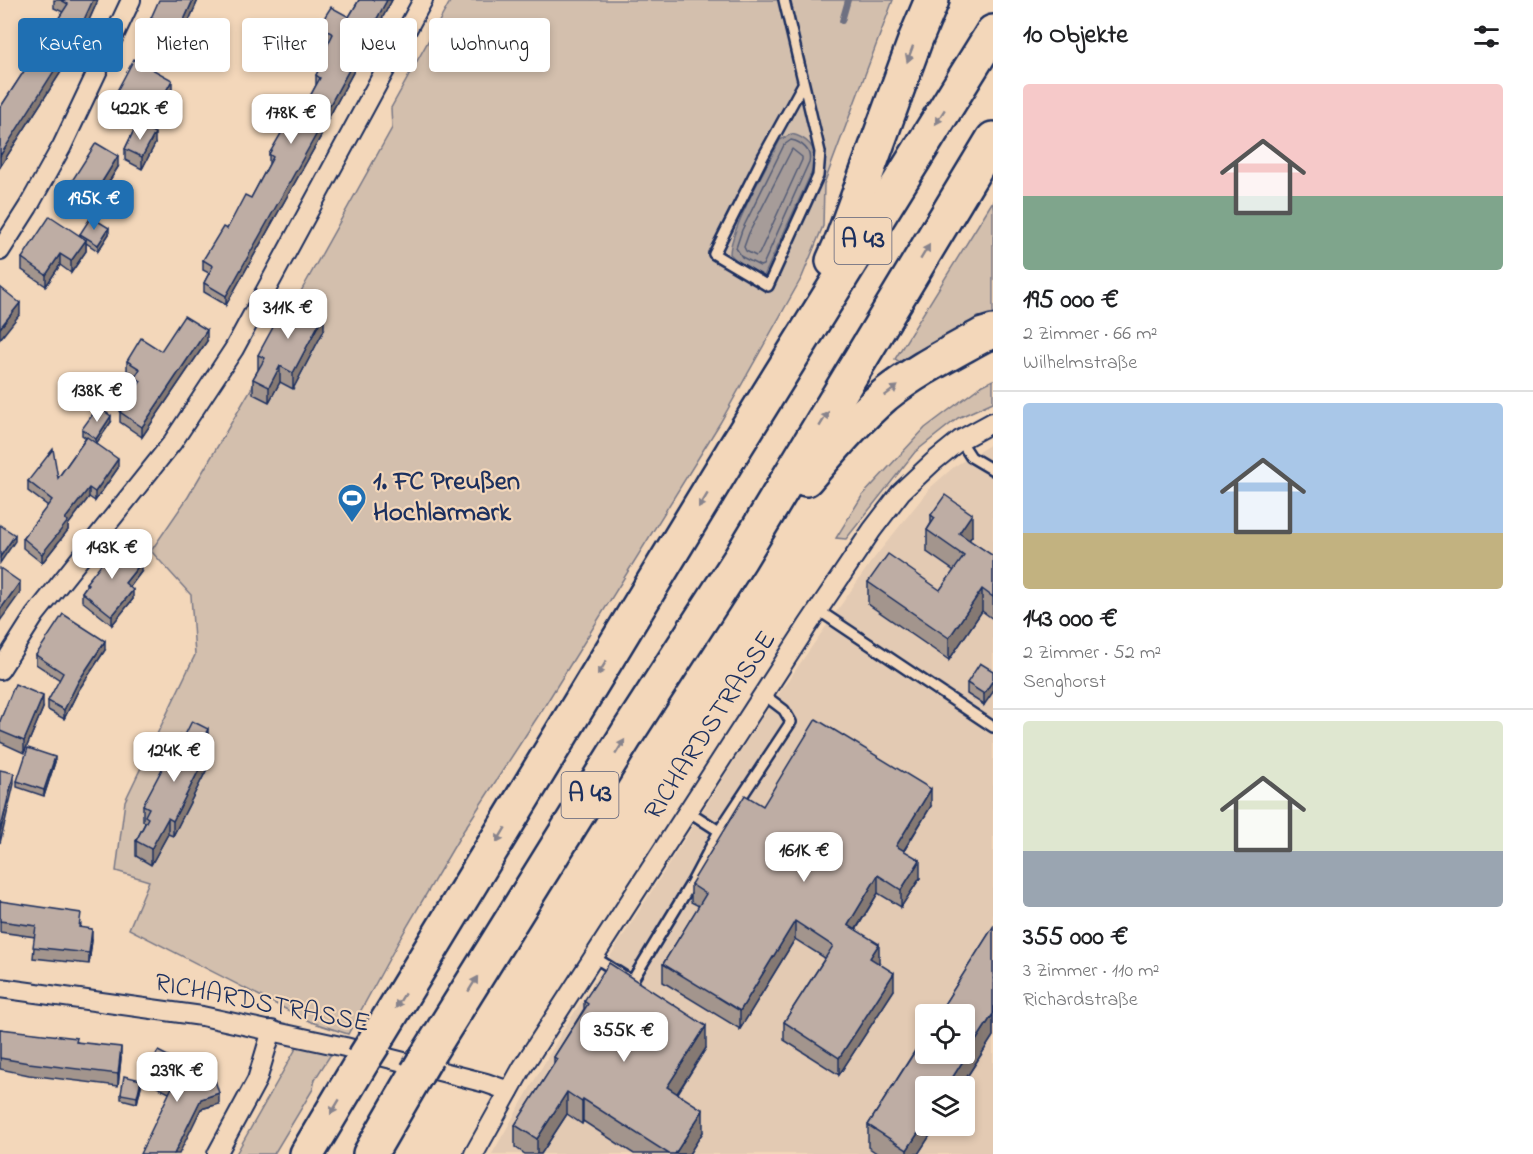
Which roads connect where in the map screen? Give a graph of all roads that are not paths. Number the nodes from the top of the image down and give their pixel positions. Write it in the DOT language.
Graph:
graph roads {
  1 [pos="131,0"];
  2 [pos="423,0"];
  3 [pos="784,0"];
  4 [pos="932,0"];
  5 [pos="993,32"];
  6 [pos="803,84"];
  7 [pos="993,139"];
  8 [pos="0,251"];
  9 [pos="993,332"];
  10 [pos="993,422"];
  11 [pos="960,440"];
  12 [pos="733,451"];
  13 [pos="991,468"];
  14 [pos="740,559"];
  15 [pos="818,610"];
  16 [pos="0,670"];
  17 [pos="763,694"];
  18 [pos="993,727"];
  19 [pos="688,811"];
  20 [pos="719,831"];
  21 [pos="594,957"];
  22 [pos="0,988"];
  23 [pos="272,1030"];
  24 [pos="509,1091"];
  25 [pos="217,1154"];
  26 [pos="307,1154"];
  27 [pos="370,1154"];
  28 [pos="474,1154"];
  1 -- 8 [label="street"];
  2 -- 16 [label="street"];
  3 -- 6 [label="lane"];
  4 -- 12 [label="highway, one-way"];
  5 -- 12 [label="highway, A 43, one-way"];
  6 -- 6 [label="lane"];
  14 -- 7 [label="highway, A 43, one-way"];
  14 -- 9 [label="highway, one-way"];
  10 -- 11 [label="street, RICHARDSTRASSE"];
  11 -- 13 [label="lane"];
  11 -- 15 [label="street, RICHARDSTRASSE"];
  12 -- 26 [label="highway, A 43, one-way"];
  27 -- 14 [label="highway, A 43, one-way"];
  15 -- 17 [label="street, RICHARDSTRASSE"];
  15 -- 18 [label="lane"];
  17 -- 19 [label="street, RICHARDSTRASSE"];
  17 -- 20 [label="lane"];
  19 -- 20 [label="lane"];
  19 -- 21 [label="street, RICHARDSTRASSE"];
  20 -- 21 [label="lane"];
  21 -- 24 [label="street, RICHARDSTRASSE"];
  22 -- 23 [label="street, RICHARDSTRASSE"];
  23 -- 24 [label="street, RICHARDSTRASSE"];
  23 -- 25 [label="street"];
  24 -- 28 [label="street, RICHARDSTRASSE"];
}
